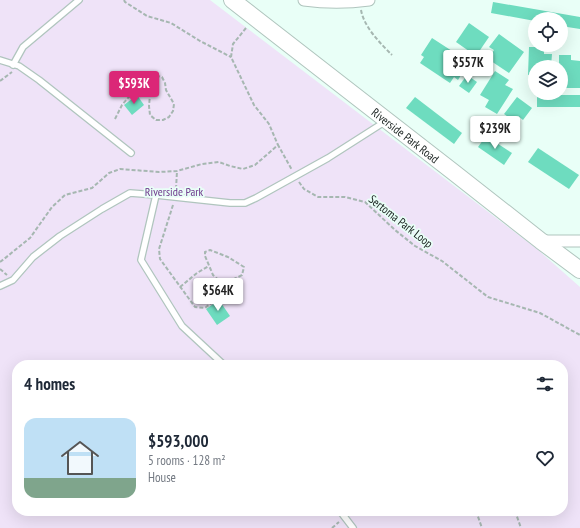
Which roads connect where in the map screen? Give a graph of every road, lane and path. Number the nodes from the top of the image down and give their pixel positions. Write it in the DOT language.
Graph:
graph roads {
  1 [pos="79,0"];
  2 [pos="124,0"];
  3 [pos="232,0"];
  4 [pos="304,0"];
  5 [pos="364,1"];
  6 [pos="254,18"];
  7 [pos="392,55"];
  8 [pos="231,57"];
  9 [pos="0,60"];
  10 [pos="16,66"];
  11 [pos="0,82"];
  12 [pos="150,95"];
  13 [pos="115,119"];
  14 [pos="387,121"];
  15 [pos="278,145"];
  16 [pos="131,153"];
  17 [pos="177,171"];
  18 [pos="295,176"];
  19 [pos="156,195"];
  20 [pos="175,197"];
  21 [pos="541,241"];
  22 [pos="580,241"];
  23 [pos="0,262"];
  24 [pos="209,266"];
  25 [pos="580,270"];
  26 [pos="223,284"];
  27 [pos="0,286"];
  28 [pos="180,288"];
  29 [pos="580,335"];
  30 [pos="219,360"];
  31 [pos="344,516"];
  32 [pos="478,516"];
  33 [pos="517,516"];
  34 [pos="353,528"];
  35 [pos="482,528"];
  36 [pos="521,528"];
  1 -- 10 [label="lane"];
  2 -- 8 [label="path"];
  3 -- 6 [label="main road, Riverside Park Road"];
  4 -- 5 [label="street"];
  5 -- 7 [label="path"];
  6 -- 8 [label="path"];
  6 -- 14 [label="main road, Riverside Park Road"];
  8 -- 15 [label="path, Sertoma Park Loop"];
  9 -- 10 [label="lane"];
  10 -- 11 [label="path"];
  10 -- 16 [label="lane"];
  12 -- 12 [label="path"];
  12 -- 13 [label="path"];
  14 -- 18 [label="lane"];
  14 -- 21 [label="main road, Riverside Park Road"];
  15 -- 17 [label="path"];
  15 -- 18 [label="path, Sertoma Park Loop"];
  17 -- 20 [label="path"];
  17 -- 23 [label="path"];
  18 -- 20 [label="lane"];
  18 -- 29 [label="path, Sertoma Park Loop"];
  19 -- 20 [label="lane"];
  19 -- 27 [label="lane"];
  19 -- 30 [label="lane"];
  20 -- 28 [label="path"];
  21 -- 22 [label="street"];
  21 -- 25 [label="main road, Riverside Park Road"];
  24 -- 26 [label="path"];
  24 -- 26 [label="path"];
  24 -- 28 [label="path"];
  26 -- 28 [label="path"];
  31 -- 34 [label="lane"];
  32 -- 35 [label="path"];
  33 -- 36 [label="path"];
}
